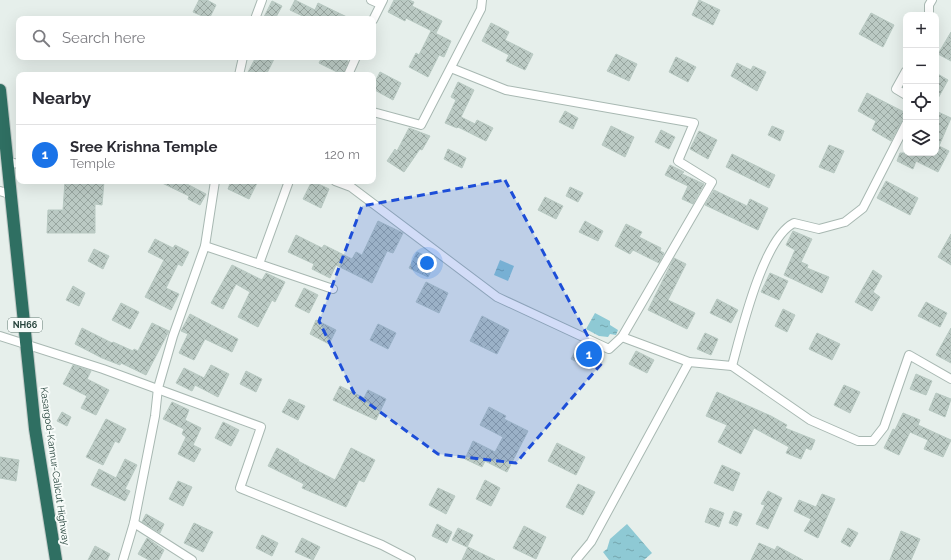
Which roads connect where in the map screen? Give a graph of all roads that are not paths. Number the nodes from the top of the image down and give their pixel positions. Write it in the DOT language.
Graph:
graph roads {
  1 [pos="262,0"];
  2 [pos="372,0"];
  3 [pos="482,0"];
  4 [pos="932,0"];
  5 [pos="382,2"];
  6 [pos="929,12"];
  7 [pos="256,16"];
  8 [pos="375,16"];
  9 [pos="242,60"];
  10 [pos="355,60"];
  11 [pos="451,68"];
  12 [pos="239,72"];
  13 [pos="349,72"];
  14 [pos="903,76"];
  15 [pos="0,90"];
  16 [pos="903,93"];
  17 [pos="376,113"];
  18 [pos="903,130"];
  19 [pos="14,163"];
  20 [pos="215,184"];
  21 [pos="288,184"];
  22 [pos="343,184"];
  23 [pos="0,191"];
  24 [pos="12,195"];
  25 [pos="205,246"];
  26 [pos="259,264"];
  27 [pos="333,289"];
  28 [pos="0,336"];
  29 [pos="622,337"];
  30 [pos="27,345"];
  31 [pos="689,362"];
  32 [pos="732,366"];
  33 [pos="951,379"];
  34 [pos="158,388"];
  35 [pos="134,523"];
  36 [pos="56,560"];
  37 [pos="123,560"];
  38 [pos="192,560"];
  39 [pos="411,560"];
  40 [pos="576,560"];
  1 -- 7 [label="street"];
  2 -- 5 [label="street"];
  3 -- 11 [label="street"];
  4 -- 6 [label="street"];
  5 -- 8 [label="street"];
  9 -- 12 [label="street"];
  10 -- 13 [label="street"];
  11 -- 17 [label="street"];
  11 -- 29 [label="street"];
  14 -- 16 [label="street"];
  15 -- 19 [label="highway, Kasargod-Kannur-Calicut Highway / NH66"];
  18 -- 32 [label="street"];
  19 -- 24 [label="highway, Kasargod-Kannur-Calicut Highway / NH66"];
  20 -- 25 [label="street"];
  21 -- 26 [label="street"];
  22 -- 29 [label="street"];
  23 -- 24 [label="street"];
  24 -- 30 [label="highway, Kasargod-Kannur-Calicut Highway / NH66"];
  25 -- 26 [label="street"];
  25 -- 34 [label="street"];
  26 -- 27 [label="street"];
  28 -- 30 [label="street"];
  29 -- 31 [label="street"];
  30 -- 34 [label="street"];
  30 -- 36 [label="highway, Kasargod-Kannur-Calicut Highway / NH66"];
  31 -- 32 [label="street"];
  31 -- 40 [label="street"];
  32 -- 33 [label="street"];
  34 -- 35 [label="street"];
  34 -- 39 [label="street"];
  35 -- 37 [label="street"];
  35 -- 38 [label="street"];
}
